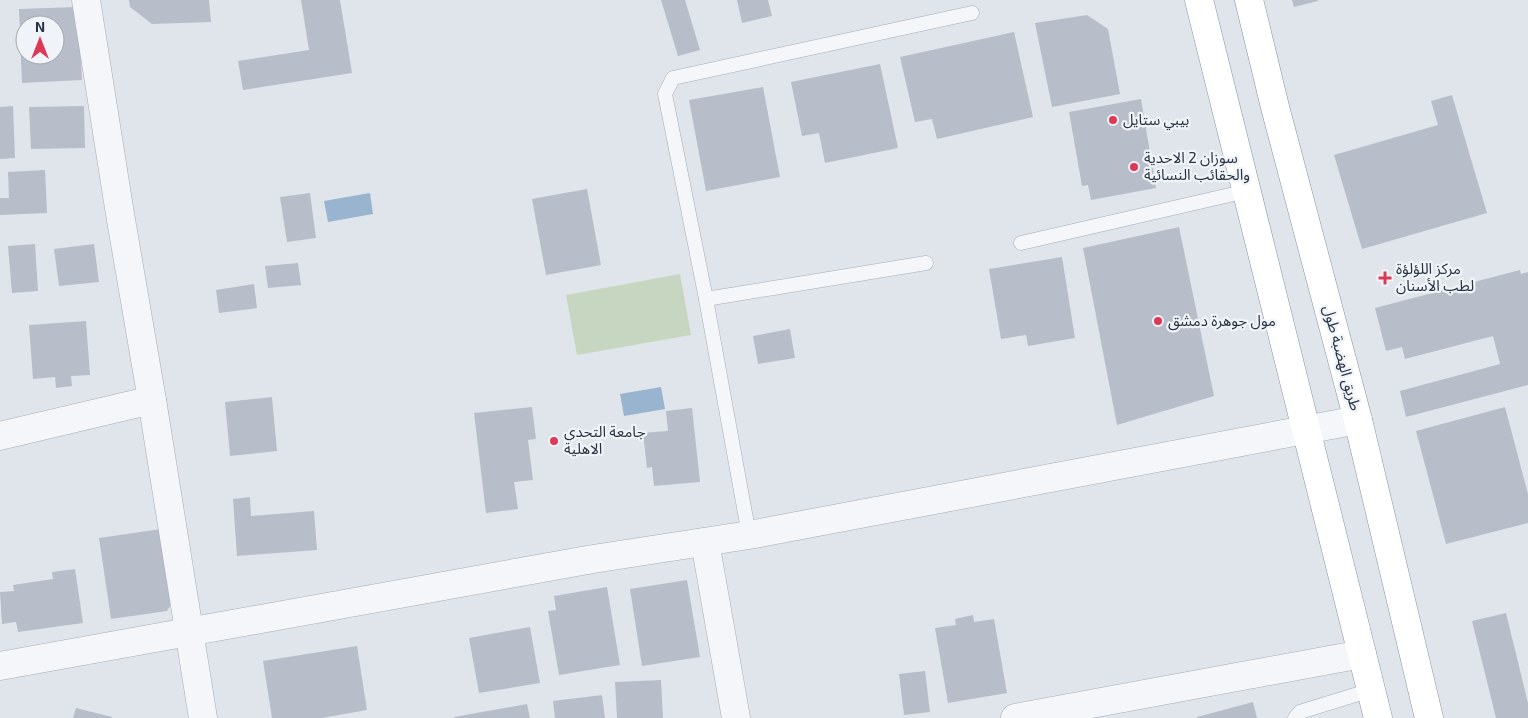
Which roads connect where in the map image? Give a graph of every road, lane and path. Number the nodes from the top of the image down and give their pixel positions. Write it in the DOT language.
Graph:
graph roads {
  1 [pos="86,0"];
  2 [pos="1199,0"];
  3 [pos="1249,0"];
  4 [pos="972,13"];
  5 [pos="1247,191"];
  6 [pos="1021,243"];
  7 [pos="926,262"];
  8 [pos="706,299"];
  9 [pos="152,400"];
  10 [pos="1358,420"];
  11 [pos="1307,430"];
  12 [pos="0,436"];
  13 [pos="749,535"];
  14 [pos="705,542"];
  15 [pos="189,633"];
  16 [pos="1362,654"];
  17 [pos="0,666"];
  18 [pos="1371,690"];
  19 [pos="1049,715"];
  20 [pos="203,718"];
  21 [pos="736,718"];
  22 [pos="1015,718"];
  23 [pos="1295,718"];
  24 [pos="1378,718"];
  25 [pos="1428,718"];
  1 -- 9 [label="street"];
  2 -- 5 [label="highway"];
  3 -- 10 [label="highway, طريق الهضبة طول"];
  4 -- 8 [label="lane"];
  5 -- 6 [label="lane"];
  5 -- 11 [label="highway"];
  7 -- 8 [label="lane"];
  8 -- 13 [label="lane"];
  9 -- 12 [label="street"];
  9 -- 15 [label="street"];
  10 -- 11 [label="street"];
  10 -- 25 [label="highway, طريق الهضبة طول"];
  11 -- 13 [label="street"];
  11 -- 16 [label="highway"];
  13 -- 14 [label="street"];
  14 -- 15 [label="street"];
  14 -- 21 [label="street"];
  15 -- 17 [label="street"];
  15 -- 20 [label="street"];
  16 -- 18 [label="highway"];
  16 -- 19 [label="street"];
  18 -- 23 [label="lane"];
  18 -- 24 [label="highway"];
  19 -- 22 [label="street"];
}
